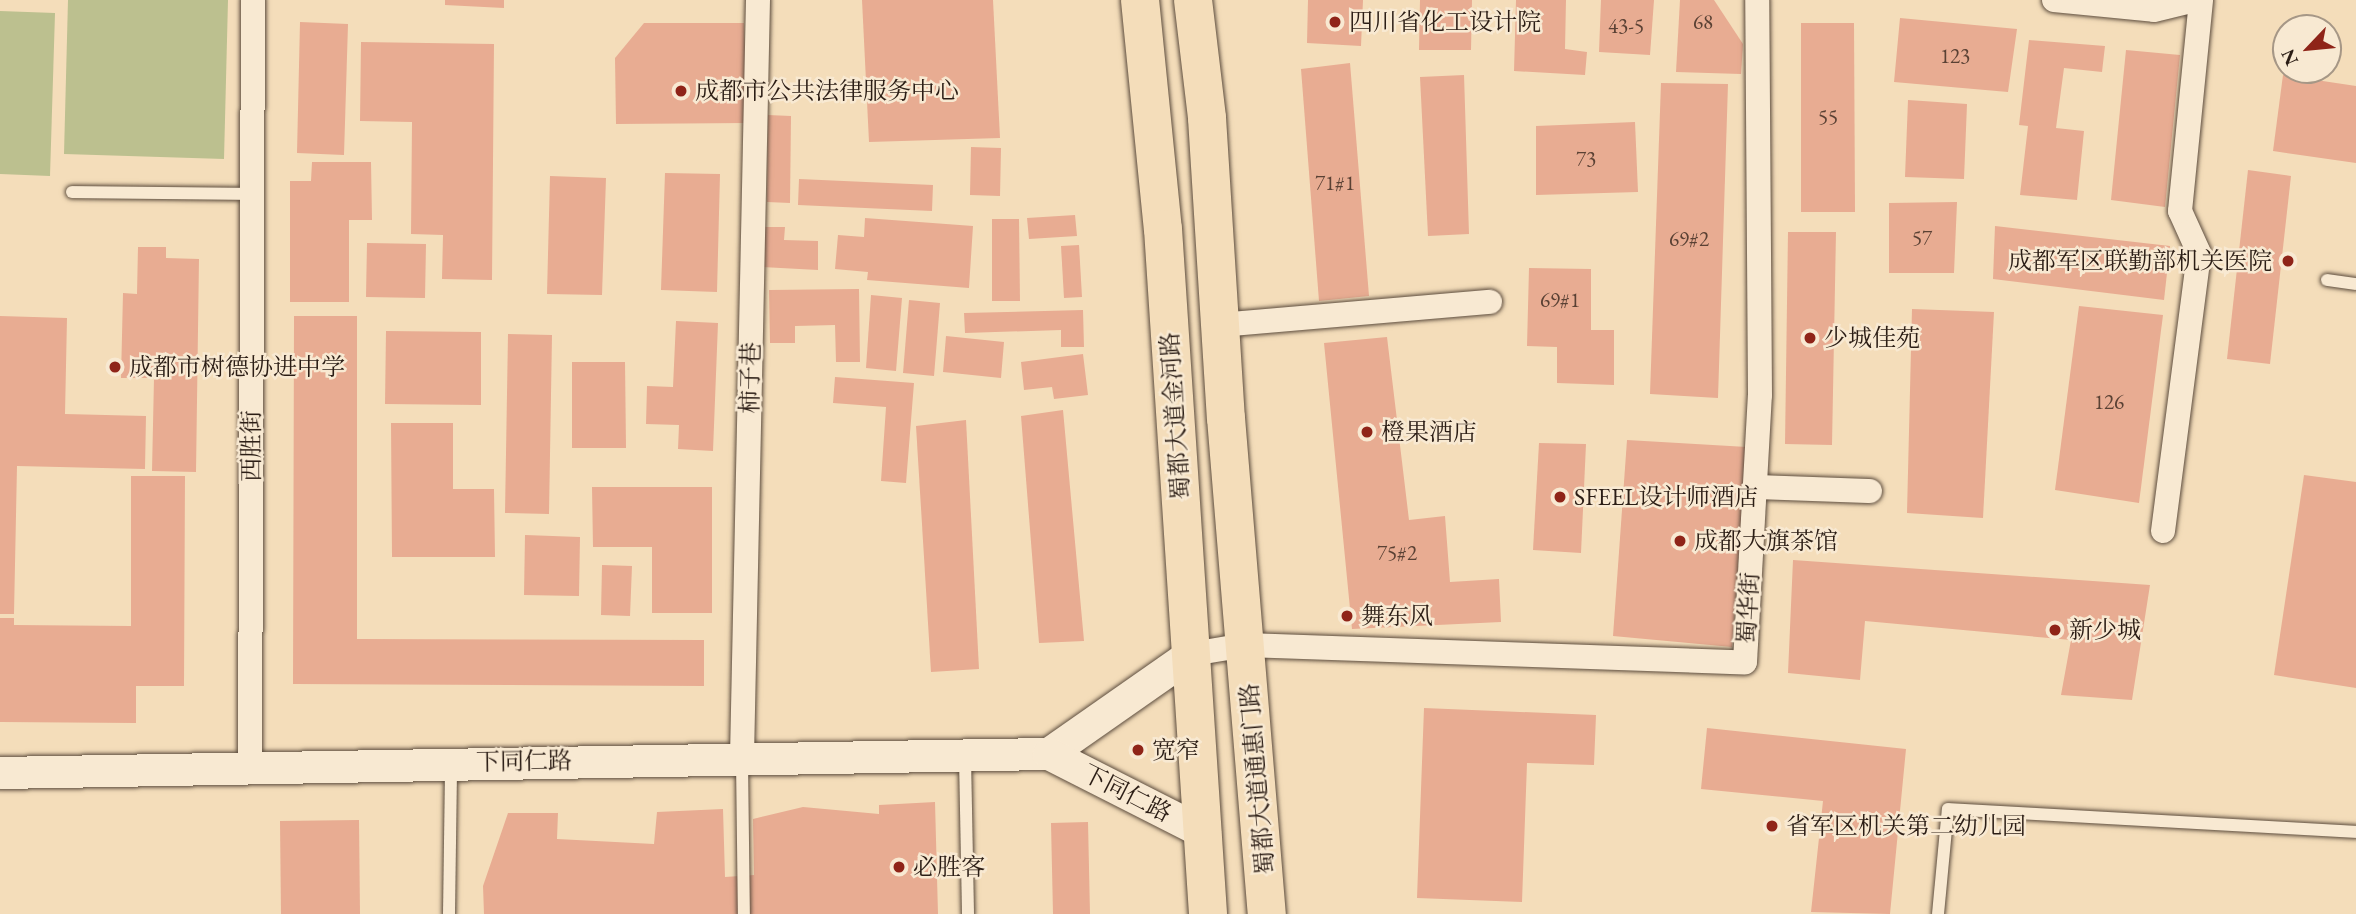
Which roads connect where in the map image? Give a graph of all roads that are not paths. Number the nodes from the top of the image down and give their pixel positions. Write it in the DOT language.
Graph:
graph roads {
  1 [pos="253,0"];
  2 [pos="758,0"];
  3 [pos="1140,0"];
  4 [pos="1193,0"];
  5 [pos="1758,0"];
  6 [pos="2054,0"];
  7 [pos="2195,0"];
  8 [pos="2201,0"];
  9 [pos="72,191"];
  10 [pos="252,194"];
  11 [pos="2327,279"];
  12 [pos="2356,284"];
  13 [pos="1490,302"];
  14 [pos="1220,325"];
  15 [pos="1755,487"];
  16 [pos="1870,491"];
  17 [pos="2163,531"];
  18 [pos="1246,645"];
  19 [pos="1192,654"];
  20 [pos="965,754"];
  21 [pos="1049,754"];
  22 [pos="742,757"];
  23 [pos="451,762"];
  24 [pos="250,766"];
  25 [pos="0,773"];
  26 [pos="1262,832"];
  27 [pos="2356,832"];
  28 [pos="1205,833"];
  29 [pos="449,914"];
  30 [pos="744,914"];
  31 [pos="968,914"];
  32 [pos="1208,914"];
  33 [pos="1268,914"];
  34 [pos="1938,914"];
  1 -- 10 [label="street, 西胜街"];
  2 -- 22 [label="street, 柿子巷"];
  3 -- 19 [label="main road, 蜀都大道金河路"];
  4 -- 14 [label="main road, 蜀都大道金河路"];
  5 -- 15 [label="street, 蜀华街"];
  6 -- 7 [label="street"];
  8 -- 17 [label="street"];
  9 -- 10 [label="lane"];
  10 -- 24 [label="street, 西胜街"];
  11 -- 12 [label="lane"];
  13 -- 14 [label="street"];
  14 -- 18 [label="main road, 蜀都大道金河路"];
  15 -- 16 [label="street"];
  15 -- 18 [label="street, 蜀华街"];
  18 -- 19 [label="street, 蜀华街"];
  18 -- 26 [label="main road, 蜀都大道通惠门路"];
  19 -- 21 [label="street, 下同仁路"];
  19 -- 26 [label="main road"];
  19 -- 28 [label="main road, 蜀都大道金河路"];
  20 -- 21 [label="street, 下同仁路"];
  20 -- 22 [label="street, 下同仁路"];
  20 -- 31 [label="lane"];
  21 -- 28 [label="street, 下同仁路"];
  22 -- 23 [label="street, 下同仁路"];
  22 -- 30 [label="lane"];
  23 -- 24 [label="street, 下同仁路"];
  23 -- 29 [label="lane"];
  24 -- 25 [label="street, 下同仁路"];
  26 -- 33 [label="main road, 蜀都大道通惠门路"];
  27 -- 34 [label="lane"];
  28 -- 32 [label="main road"];
}
